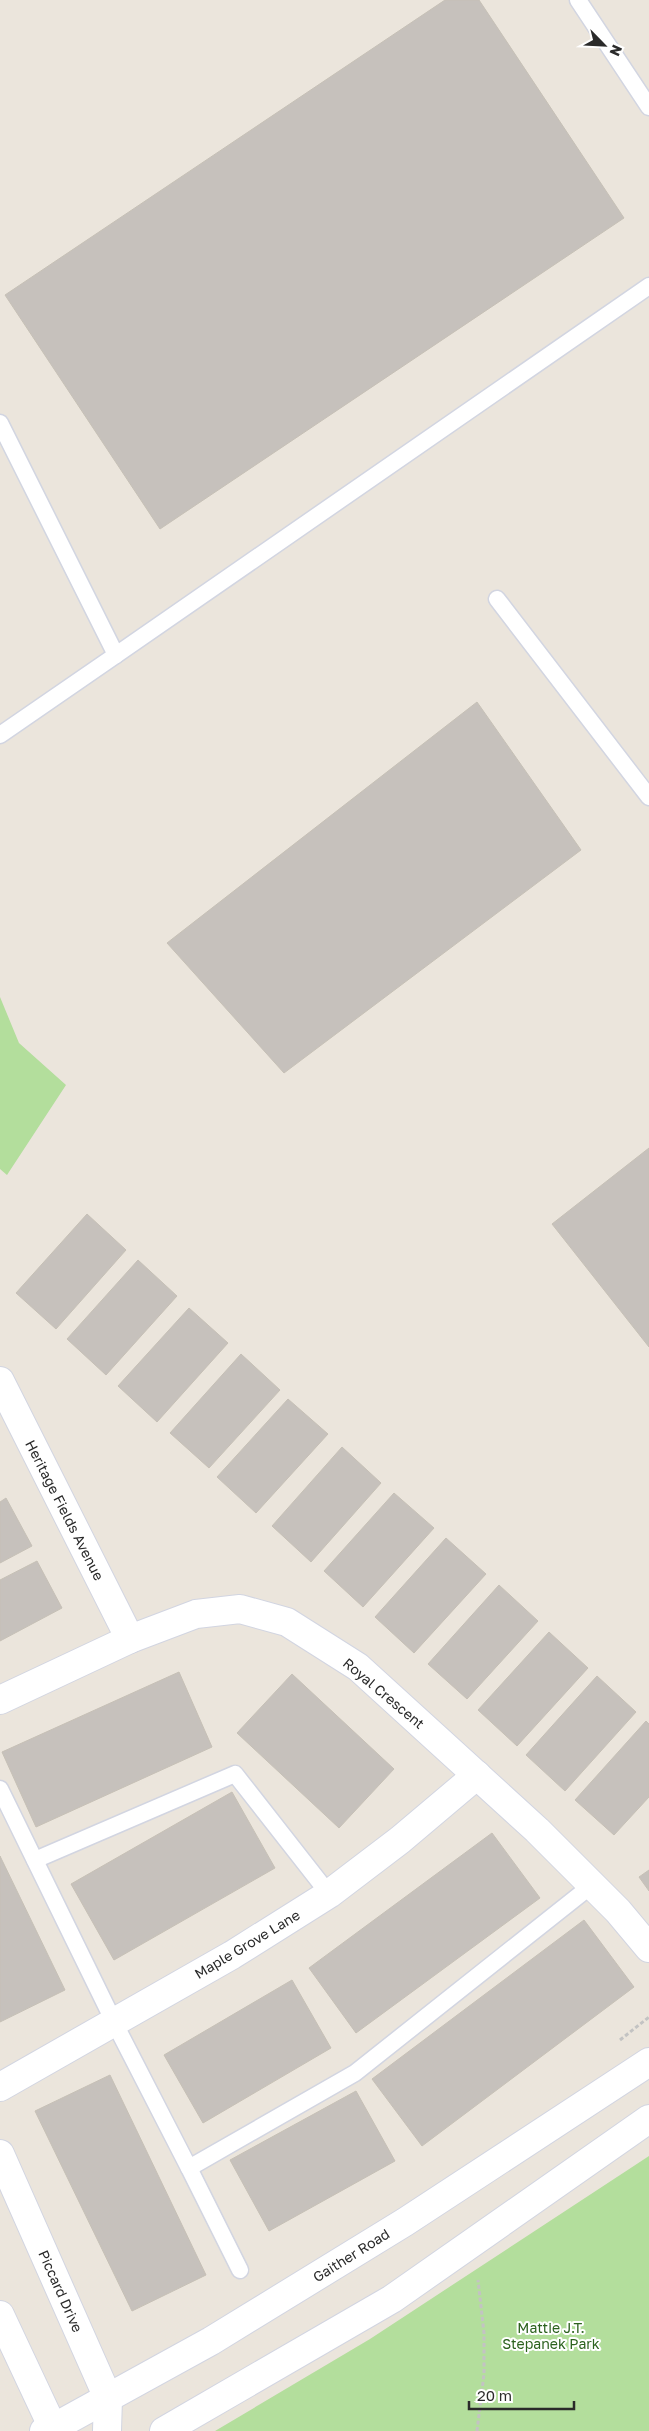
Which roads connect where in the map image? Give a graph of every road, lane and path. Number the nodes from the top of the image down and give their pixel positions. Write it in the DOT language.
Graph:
graph roads {
  1 [pos="578,0"];
  2 [pos="649,107"];
  3 [pos="649,286"];
  4 [pos="0,423"];
  5 [pos="497,599"];
  6 [pos="116,655"];
  7 [pos="0,735"];
  8 [pos="649,797"];
  9 [pos="0,1381"];
  10 [pos="130,1639"];
  11 [pos="0,1700"];
  12 [pos="477,1776"];
  13 [pos="0,1789"];
  14 [pos="35,1860"];
  15 [pos="592,1885"];
  16 [pos="328,1894"];
  17 [pos="649,1948"];
  18 [pos="114,2022"];
  19 [pos="649,2062"];
  20 [pos="0,2087"];
  21 [pos="649,2119"];
  22 [pos="0,2154"];
  23 [pos="189,2168"];
  24 [pos="240,2270"];
  25 [pos="478,2280"];
  26 [pos="0,2315"];
  27 [pos="108,2398"];
  28 [pos="51,2430"];
  29 [pos="106,2431"];
  30 [pos="164,2431"];
  31 [pos="477,2431"];
  1 -- 2 [label="lane"];
  3 -- 6 [label="lane"];
  4 -- 6 [label="lane"];
  5 -- 8 [label="lane"];
  6 -- 7 [label="lane"];
  9 -- 10 [label="street, Heritage Fields Avenue"];
  10 -- 11 [label="street, Royal Crescent"];
  10 -- 12 [label="street, Royal Crescent"];
  12 -- 15 [label="street, Royal Crescent"];
  12 -- 16 [label="street, Maple Grove Lane"];
  13 -- 14 [label="lane"];
  14 -- 16 [label="lane"];
  14 -- 18 [label="lane"];
  15 -- 17 [label="street, Royal Crescent"];
  15 -- 23 [label="lane"];
  16 -- 18 [label="street, Maple Grove Lane"];
  18 -- 20 [label="street, Maple Grove Lane"];
  18 -- 23 [label="lane"];
  19 -- 27 [label="street, Gaither Road"];
  21 -- 30 [label="street"];
  22 -- 27 [label="street, Piccard Drive"];
  23 -- 24 [label="lane"];
  25 -- 31 [label="path"];
  26 -- 28 [label="street"];
  27 -- 28 [label="street, Gaither Road"];
  27 -- 29 [label="street, Piccard Drive"];
}
